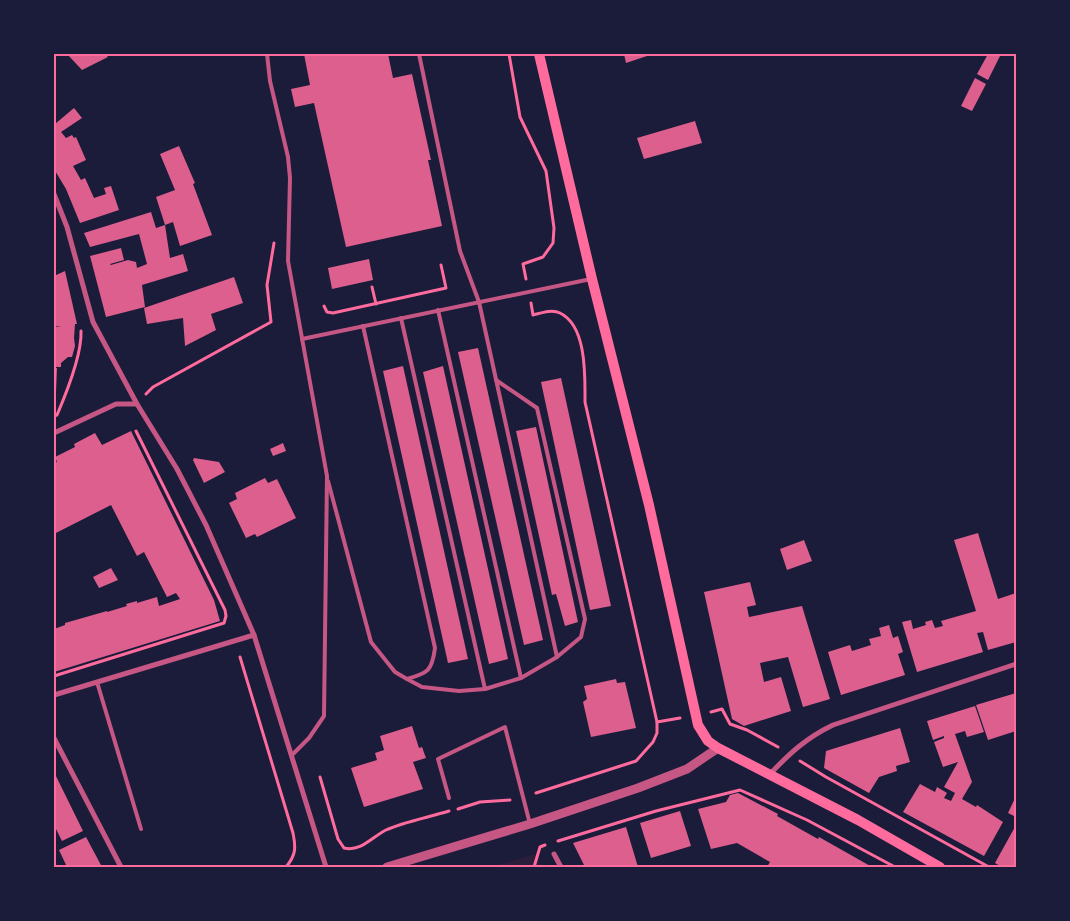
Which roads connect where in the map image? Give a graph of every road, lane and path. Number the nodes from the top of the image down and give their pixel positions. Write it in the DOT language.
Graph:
graph roads {
  1 [pos="267,54"];
  2 [pos="419,54"];
  3 [pos="539,54"];
  4 [pos="54,194"];
  5 [pos="275,237"];
  6 [pos="441,265"];
  7 [pos="592,279"];
  8 [pos="372,287"];
  9 [pos="479,302"];
  10 [pos="376,304"];
  11 [pos="324,306"];
  12 [pos="438,310"];
  13 [pos="401,318"];
  14 [pos="363,326"];
  15 [pos="302,339"];
  16 [pos="73,369"];
  17 [pos="496,380"];
  18 [pos="137,404"];
  19 [pos="54,416"];
  20 [pos="133,426"];
  21 [pos="54,433"];
  22 [pos="327,476"];
  23 [pos="254,635"];
  24 [pos="240,657"];
  25 [pos="557,658"];
  26 [pos="1016,664"];
  27 [pos="54,676"];
  28 [pos="521,678"];
  29 [pos="407,679"];
  30 [pos="97,682"];
  31 [pos="485,690"];
  32 [pos="54,695"];
  33 [pos="658,722"];
  34 [pos="54,738"];
  35 [pos="718,748"];
  36 [pos="292,755"];
  37 [pos="770,774"];
  38 [pos="320,777"];
  39 [pos="523,797"];
  40 [pos="449,798"];
  41 [pos="530,824"];
  42 [pos="142,829"];
  43 [pos="558,841"];
  44 [pos="548,844"];
  45 [pos="554,854"];
  46 [pos="120,867"];
  47 [pos="286,867"];
  48 [pos="326,867"];
  49 [pos="387,867"];
  50 [pos="534,867"];
  51 [pos="561,867"];
  52 [pos="894,867"];
  53 [pos="940,867"];
  1 -- 15 [label="lane"];
  2 -- 9 [label="lane"];
  3 -- 7 [label="main road"];
  4 -- 18 [label="street"];
  5 -- 18 [label="path"];
  6 -- 10 [label="path"];
  7 -- 9 [label="lane"];
  7 -- 35 [label="main road"];
  8 -- 10 [label="path"];
  9 -- 12 [label="lane"];
  9 -- 17 [label="lane"];
  10 -- 11 [label="path"];
  12 -- 13 [label="lane"];
  12 -- 28 [label="lane"];
  13 -- 14 [label="lane"];
  13 -- 31 [label="lane"];
  14 -- 15 [label="lane"];
  14 -- 29 [label="lane"];
  15 -- 22 [label="lane"];
  16 -- 19 [label="path"];
  17 -- 25 [label="lane"];
  17 -- 25 [label="lane"];
  18 -- 21 [label="street"];
  18 -- 23 [label="street"];
  20 -- 27 [label="path"];
  22 -- 29 [label="lane"];
  22 -- 36 [label="lane"];
  23 -- 30 [label="street"];
  23 -- 36 [label="street"];
  24 -- 47 [label="path"];
  25 -- 28 [label="lane"];
  26 -- 37 [label="street"];
  28 -- 31 [label="lane"];
  29 -- 31 [label="lane"];
  30 -- 32 [label="street"];
  30 -- 42 [label="lane"];
  33 -- 39 [label="path"];
  34 -- 46 [label="street"];
  35 -- 37 [label="main road"];
  35 -- 41 [label="street"];
  36 -- 48 [label="street"];
  37 -- 53 [label="main road"];
  38 -- 39 [label="path"];
  39 -- 40 [label="lane"];
  39 -- 41 [label="lane"];
  41 -- 49 [label="street"];
  43 -- 52 [label="path"];
  44 -- 50 [label="path"];
  45 -- 51 [label="street"];
}
